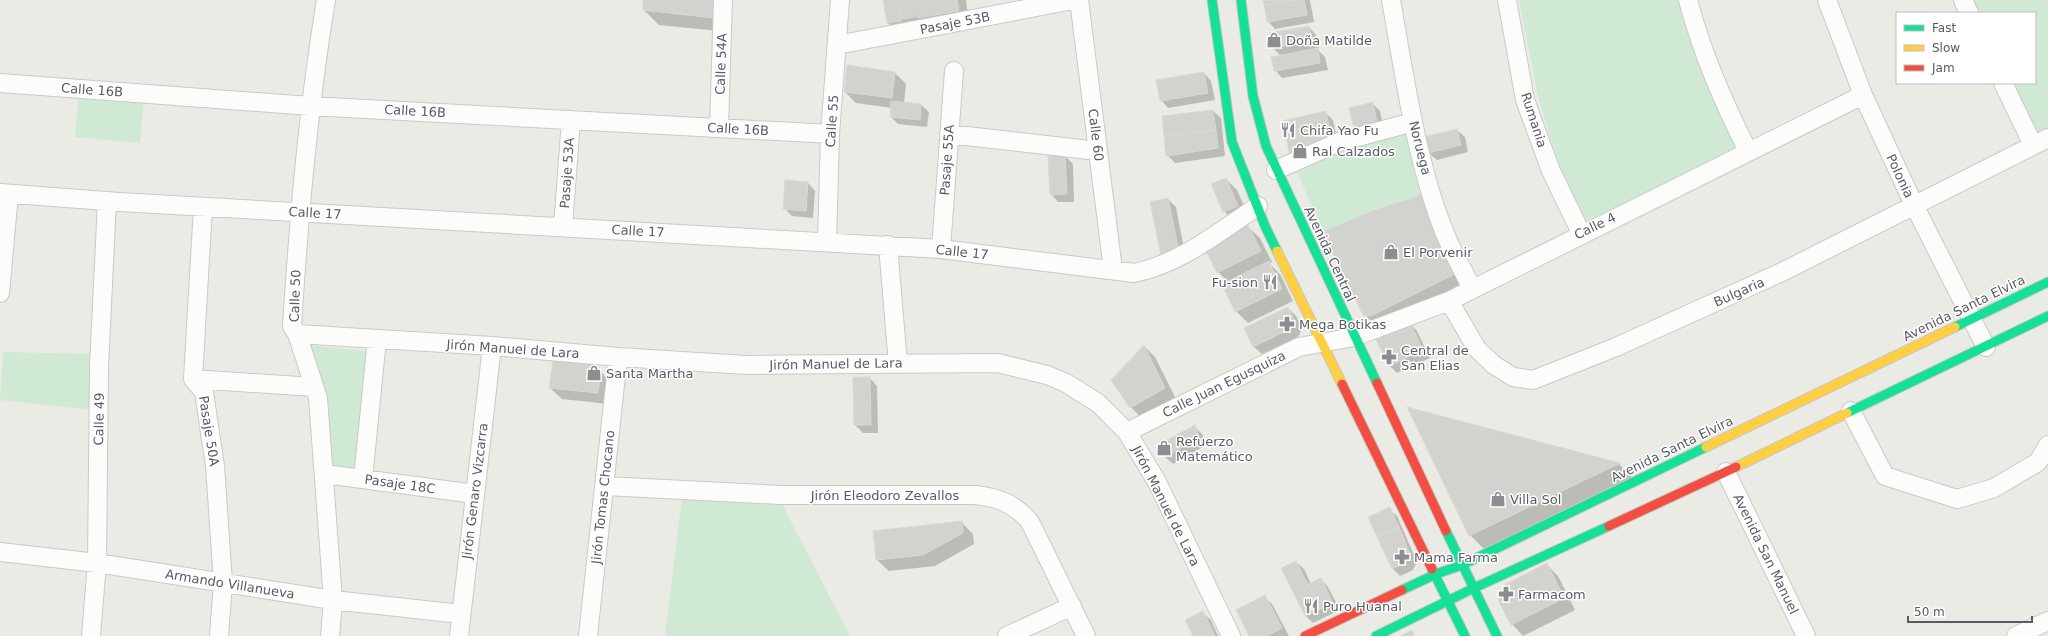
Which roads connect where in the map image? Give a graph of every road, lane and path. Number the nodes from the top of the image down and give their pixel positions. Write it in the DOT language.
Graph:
graph roads {
  1 [pos="326,0"];
  2 [pos="723,0"];
  3 [pos="840,0"];
  4 [pos="1073,0"];
  5 [pos="1079,0"];
  6 [pos="1212,0"];
  7 [pos="1241,0"];
  8 [pos="1391,0"];
  9 [pos="1507,0"];
  10 [pos="1688,0"];
  11 [pos="1827,0"];
  12 [pos="1963,0"];
  13 [pos="1969,12"];
  14 [pos="837,45"];
  15 [pos="954,71"];
  16 [pos="0,83"];
  17 [pos="2004,84"];
  18 [pos="1863,95"];
  19 [pos="310,106"];
  20 [pos="570,120"];
  21 [pos="1413,122"];
  22 [pos="719,128"];
  23 [pos="830,134"];
  24 [pos="948,134"];
  25 [pos="2041,142"];
  26 [pos="1098,151"];
  27 [pos="1748,151"];
  28 [pos="1276,170"];
  29 [pos="5,194"];
  30 [pos="108,201"];
  31 [pos="1258,206"];
  32 [pos="203,207"];
  33 [pos="1915,207"];
  34 [pos="299,212"];
  35 [pos="563,227"];
  36 [pos="1581,233"];
  37 [pos="826,242"];
  38 [pos="888,246"];
  39 [pos="941,249"];
  40 [pos="1114,270"];
  41 [pos="2048,282"];
  42 [pos="1472,289"];
  43 [pos="0,293"];
  44 [pos="1449,300"];
  45 [pos="2048,316"];
  46 [pos="1971,319"];
  47 [pos="297,334"];
  48 [pos="1354,337"];
  49 [pos="377,339"];
  50 [pos="1322,343"];
  51 [pos="492,346"];
  52 [pos="1986,346"];
  53 [pos="618,357"];
  54 [pos="898,364"];
  55 [pos="193,379"];
  56 [pos="314,387"];
  57 [pos="1851,411"];
  58 [pos="1127,432"];
  59 [pos="2048,445"];
  60 [pos="1726,472"];
  61 [pos="325,474"];
  62 [pos="363,479"];
  63 [pos="605,486"];
  64 [pos="475,494"];
  65 [pos="0,552"];
  66 [pos="97,563"];
  67 [pos="1462,565"];
  68 [pos="1436,574"];
  69 [pos="223,582"];
  70 [pos="1474,588"];
  71 [pos="333,600"];
  72 [pos="1448,601"];
  73 [pos="1072,606"];
  74 [pos="461,614"];
  75 [pos="2048,621"];
  76 [pos="91,636"];
  77 [pos="219,636"];
  78 [pos="330,636"];
  79 [pos="459,636"];
  80 [pos="588,636"];
  81 [pos="1007,636"];
  82 [pos="1086,636"];
  83 [pos="1231,636"];
  84 [pos="1306,636"];
  85 [pos="1376,636"];
  86 [pos="1465,636"];
  87 [pos="1497,636"];
  88 [pos="1806,636"];
  89 [pos="2016,636"];
  1 -- 19 [label="street, Calle 50"];
  2 -- 22 [label="street, Calle 54A"];
  3 -- 14 [label="street, Calle 55"];
  4 -- 14 [label="street, Pasaje 53B"];
  5 -- 26 [label="street, Calle 60"];
  6 -- 31 [label="street"];
  7 -- 28 [label="street, Avenida Central"];
  8 -- 21 [label="street, Noruega"];
  9 -- 36 [label="street, Rumania"];
  10 -- 27 [label="street"];
  11 -- 18 [label="street, Polonia"];
  12 -- 13 [label="street"];
  14 -- 23 [label="street, Calle 55"];
  15 -- 24 [label="street, Pasaje 55A"];
  16 -- 19 [label="street, Calle 16B"];
  17 -- 25 [label="street"];
  18 -- 27 [label="street, Calle 4"];
  18 -- 33 [label="street, Polonia"];
  19 -- 20 [label="street, Calle 16B"];
  19 -- 34 [label="street, Calle 50"];
  20 -- 22 [label="street, Calle 16B"];
  20 -- 35 [label="street, Pasaje 53A"];
  21 -- 28 [label="street"];
  21 -- 42 [label="street, Noruega"];
  22 -- 23 [label="street, Calle 16B"];
  23 -- 37 [label="street, Calle 55"];
  24 -- 26 [label="street"];
  24 -- 39 [label="street, Pasaje 55A"];
  25 -- 33 [label="street, Bulgaria"];
  26 -- 40 [label="street, Calle 60"];
  27 -- 36 [label="street, Calle 4"];
  28 -- 48 [label="street, Avenida Central"];
  29 -- 30 [label="street, Calle 17"];
  29 -- 43 [label="street"];
  30 -- 32 [label="street, Calle 17"];
  30 -- 66 [label="street, Calle 49"];
  31 -- 40 [label="street, Calle 17"];
  31 -- 50 [label="street"];
  32 -- 34 [label="street, Calle 17"];
  32 -- 55 [label="street, Pasaje 50A"];
  33 -- 44 [label="street, Bulgaria"];
  33 -- 46 [label="street, Polonia"];
  34 -- 35 [label="street, Calle 17"];
  34 -- 47 [label="street, Calle 50"];
  35 -- 37 [label="street, Calle 17"];
  36 -- 42 [label="street, Calle 4"];
  37 -- 38 [label="street, Calle 17"];
  38 -- 39 [label="street, Calle 17"];
  38 -- 54 [label="street"];
  39 -- 40 [label="street, Calle 17"];
  41 -- 46 [label="street, Avenida Santa Elvira"];
  42 -- 44 [label="street, Calle 4"];
  44 -- 48 [label="street, Calle 4"];
  45 -- 52 [label="street"];
  46 -- 52 [label="street, Polonia"];
  46 -- 67 [label="street, Avenida Santa Elvira"];
  47 -- 49 [label="street, Jirón Manuel de Lara"];
  47 -- 56 [label="street, Calle 50"];
  48 -- 50 [label="street, Calle 4"];
  48 -- 67 [label="street, Avenida Central"];
  49 -- 51 [label="street, Jirón Manuel de Lara"];
  49 -- 62 [label="street"];
  50 -- 58 [label="street, Calle Juan Egusquiza"];
  50 -- 68 [label="street"];
  51 -- 53 [label="street, Jirón Manuel de Lara"];
  51 -- 64 [label="street, Jirón Genaro Vizcarra"];
  52 -- 57 [label="street"];
  53 -- 54 [label="street, Jirón Manuel de Lara"];
  53 -- 63 [label="street, Jirón Tomas Chocano"];
  54 -- 58 [label="street, Jirón Manuel de Lara"];
  55 -- 56 [label="street"];
  55 -- 69 [label="street, Pasaje 50A"];
  56 -- 61 [label="street, Calle 50"];
  57 -- 59 [label="street"];
  57 -- 60 [label="street"];
  58 -- 83 [label="street, Jirón Manuel de Lara"];
  60 -- 70 [label="street"];
  60 -- 88 [label="street, Avenida San Manuel"];
  61 -- 62 [label="street, Pasaje 18C"];
  61 -- 71 [label="street, Calle 50"];
  62 -- 64 [label="street, Pasaje 18C"];
  63 -- 73 [label="street, Jirón Eleodoro Zevallos"];
  63 -- 80 [label="street, Jirón Tomas Chocano"];
  64 -- 74 [label="street, Jirón Genaro Vizcarra"];
  65 -- 66 [label="street, Armando Villanueva"];
  66 -- 69 [label="street, Armando Villanueva"];
  66 -- 76 [label="street, Calle 49"];
  67 -- 68 [label="street, Avenida Santa Elvira"];
  67 -- 70 [label="street, Avenida Central"];
  68 -- 72 [label="street"];
  68 -- 84 [label="street, Avenida Santa Elvira"];
  69 -- 71 [label="street, Armando Villanueva"];
  69 -- 77 [label="street, Pasaje 50A"];
  70 -- 72 [label="street"];
  70 -- 87 [label="street, Avenida Central"];
  71 -- 74 [label="street, Armando Villanueva"];
  71 -- 78 [label="street, Calle 50"];
  72 -- 85 [label="street"];
  72 -- 86 [label="street"];
  73 -- 81 [label="street"];
  73 -- 82 [label="street, Jirón Eleodoro Zevallos"];
  74 -- 79 [label="street, Jirón Genaro Vizcarra"];
  75 -- 89 [label="street"];
}
